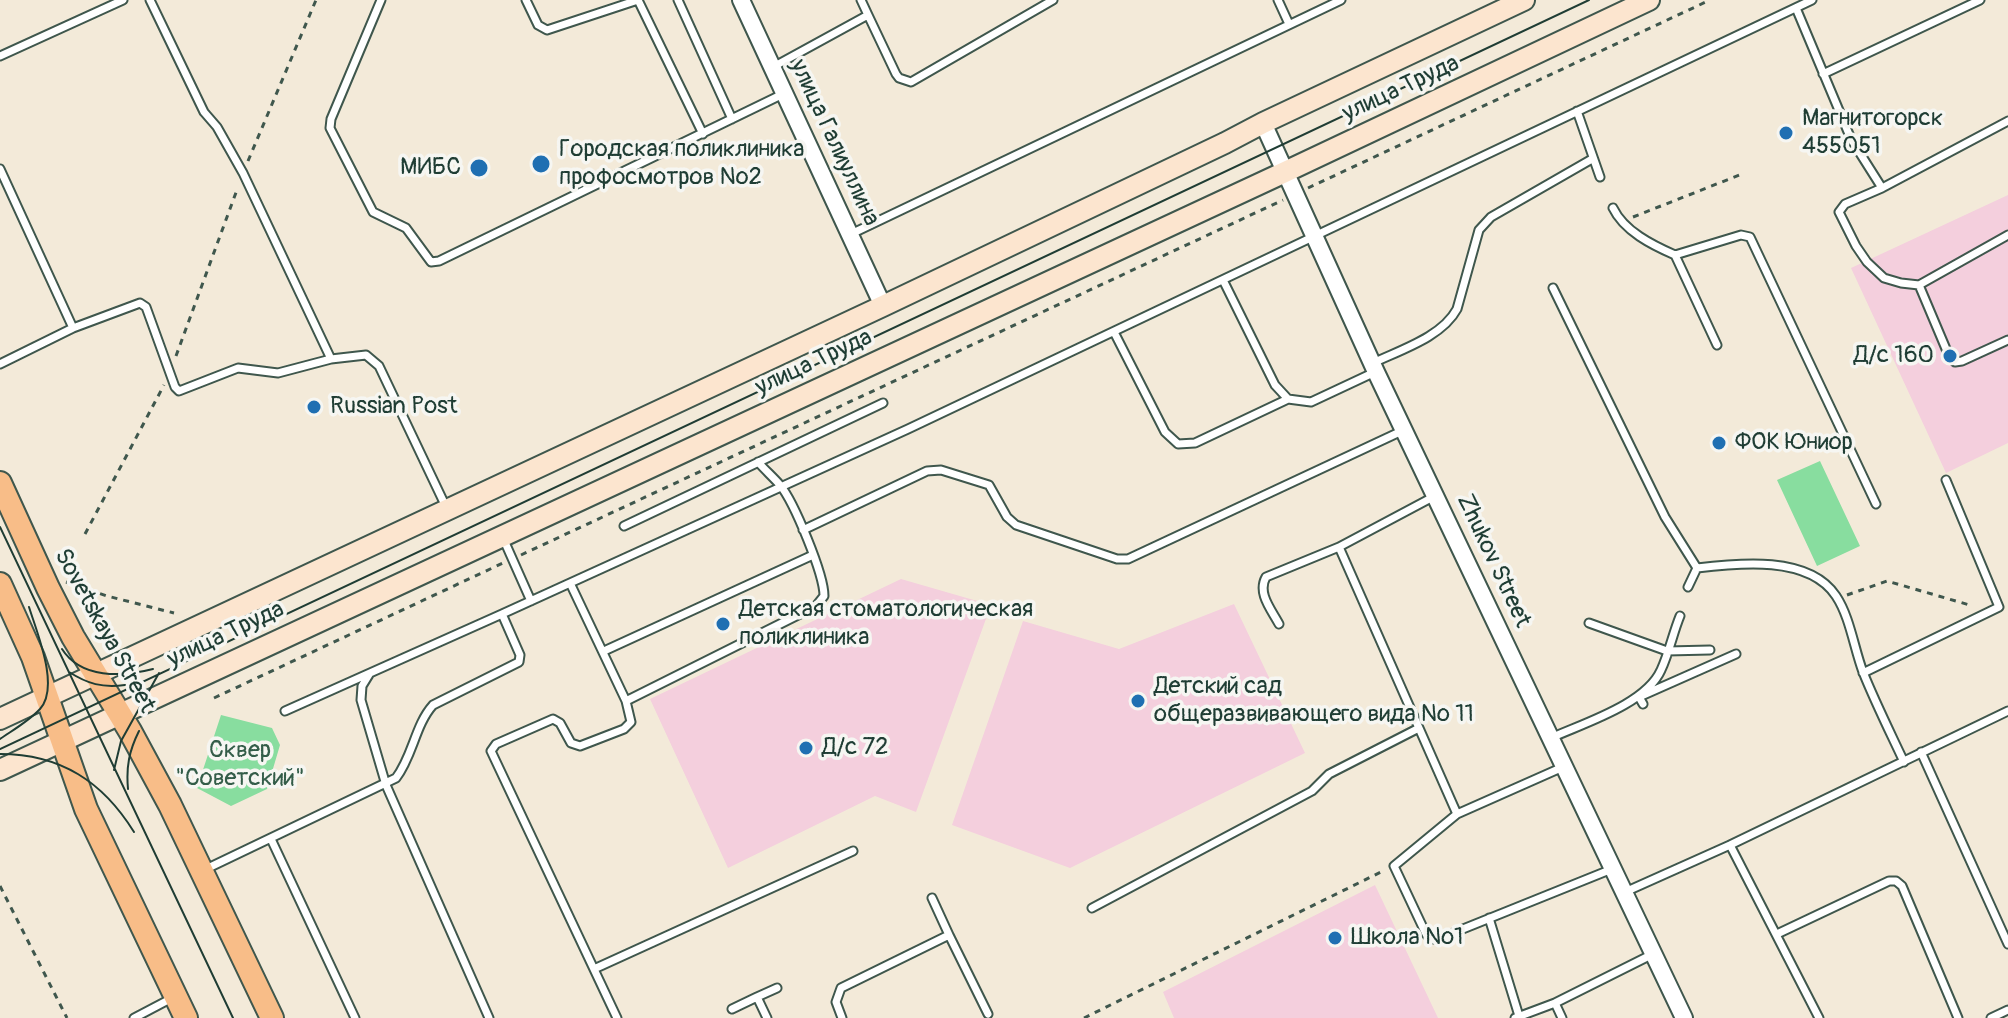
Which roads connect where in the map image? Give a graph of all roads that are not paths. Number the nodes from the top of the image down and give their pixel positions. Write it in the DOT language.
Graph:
graph roads {
  1 [pos="123,0"];
  2 [pos="150,0"];
  3 [pos="381,0"];
  4 [pos="526,0"];
  5 [pos="638,0"];
  6 [pos="678,0"];
  7 [pos="741,0"];
  8 [pos="861,0"];
  9 [pos="1053,0"];
  10 [pos="1278,0"];
  11 [pos="1341,0"];
  12 [pos="1524,0"];
  13 [pos="1649,0"];
  14 [pos="1812,0"];
  15 [pos="1980,0"];
  16 [pos="1796,8"];
  17 [pos="868,15"];
  18 [pos="1289,24"];
  19 [pos="0,56"];
  20 [pos="773,67"];
  21 [pos="1823,74"];
  22 [pos="785,93"];
  23 [pos="1577,111"];
  24 [pos="732,119"];
  25 [pos="2008,121"];
  26 [pos="1263,123"];
  27 [pos="703,134"];
  28 [pos="1592,159"];
  29 [pos="0,169"];
  30 [pos="1285,172"];
  31 [pos="1600,177"];
  32 [pos="1882,188"];
  33 [pos="1613,208"];
  34 [pos="851,234"];
  35 [pos="2008,235"];
  36 [pos="1315,238"];
  37 [pos="1675,255"];
  38 [pos="1223,280"];
  39 [pos="1919,285"];
  40 [pos="1553,288"];
  41 [pos="883,306"];
  42 [pos="73,328"];
  43 [pos="1114,332"];
  44 [pos="2008,340"];
  45 [pos="1717,345"];
  46 [pos="331,359"];
  47 [pos="0,364"];
  48 [pos="1374,367"];
  49 [pos="1288,399"];
  50 [pos="883,403"];
  51 [pos="1404,430"];
  52 [pos="758,462"];
  53 [pos="1946,480"];
  54 [pos="0,483"];
  55 [pos="782,487"];
  56 [pos="1436,495"];
  57 [pos="1876,504"];
  58 [pos="447,510"];
  59 [pos="624,526"];
  60 [pos="803,530"];
  61 [pos="502,536"];
  62 [pos="1339,547"];
  63 [pos="813,555"];
  64 [pos="1697,568"];
  65 [pos="570,583"];
  66 [pos="0,584"];
  67 [pos="1688,587"];
  68 [pos="531,601"];
  69 [pos="2000,609"];
  70 [pos="502,614"];
  71 [pos="1680,616"];
  72 [pos="1589,623"];
  73 [pos="1279,624"];
  74 [pos="1710,650"];
  75 [pos="604,651"];
  76 [pos="1667,651"];
  77 [pos="1736,654"];
  78 [pos="370,673"];
  79 [pos="1863,673"];
  80 [pos="95,674"];
  81 [pos="47,696"];
  82 [pos="1641,700"];
  83 [pos="626,701"];
  84 [pos="285,711"];
  85 [pos="2008,711"];
  86 [pos="120,715"];
  87 [pos="0,719"];
  88 [pos="1417,729"];
  89 [pos="1551,738"];
  90 [pos="62,741"];
  91 [pos="1921,752"];
  92 [pos="1904,762"];
  93 [pos="1565,766"];
  94 [pos="0,770"];
  95 [pos="386,785"];
  96 [pos="1457,814"];
  97 [pos="271,839"];
  98 [pos="1730,845"];
  99 [pos="853,851"];
  100 [pos="1612,869"];
  101 [pos="201,871"];
  102 [pos="1623,893"];
  103 [pos="932,898"];
  104 [pos="1092,908"];
  105 [pos="1489,918"];
  106 [pos="1777,934"];
  107 [pos="949,935"];
  108 [pos="2008,944"];
  109 [pos="1653,954"];
  110 [pos="594,969"];
  111 [pos="777,988"];
  112 [pos="175,996"];
  113 [pos="757,997"];
  114 [pos="1555,1003"];
  115 [pos="732,1009"];
  116 [pos="2008,1010"];
  117 [pos="988,1014"];
  118 [pos="1517,1017"];
  119 [pos="134,1018"];
  120 [pos="186,1018"];
  121 [pos="272,1018"];
  122 [pos="355,1018"];
  123 [pos="489,1018"];
  124 [pos="617,1018"];
  125 [pos="767,1018"];
  126 [pos="842,1018"];
  127 [pos="1562,1018"];
  128 [pos="1684,1018"];
  129 [pos="1819,1018"];
  130 [pos="1958,1018"];
  131 [pos="1991,1018"];
  1 -- 19 [label="lane"];
  2 -- 46 [label="lane"];
  3 -- 27 [label="lane"];
  4 -- 5 [label="lane"];
  5 -- 27 [label="lane"];
  6 -- 24 [label="lane"];
  7 -- 20 [label="street, улица Галиуллина"];
  8 -- 17 [label="lane"];
  9 -- 17 [label="lane"];
  10 -- 18 [label="lane"];
  11 -- 18 [label="lane"];
  12 -- 26 [label="main road, улица Труда"];
  13 -- 30 [label="main road, улица Труда"];
  14 -- 16 [label="lane"];
  15 -- 21 [label="lane"];
  16 -- 21 [label="lane"];
  16 -- 23 [label="lane"];
  17 -- 20 [label="lane"];
  18 -- 34 [label="lane"];
  20 -- 22 [label="street, улица Галиуллина"];
  21 -- 32 [label="lane"];
  22 -- 24 [label="lane"];
  22 -- 34 [label="street, улица Галиуллина"];
  23 -- 28 [label="lane"];
  23 -- 36 [label="lane"];
  24 -- 27 [label="lane"];
  25 -- 32 [label="lane"];
  26 -- 30 [label="street, Zhukov Street"];
  26 -- 41 [label="main road, улица Труда"];
  28 -- 31 [label="lane"];
  28 -- 48 [label="lane"];
  29 -- 42 [label="lane"];
  30 -- 36 [label="street, Zhukov Street"];
  30 -- 61 [label="main road, улица Труда"];
  32 -- 39 [label="lane"];
  33 -- 37 [label="lane"];
  34 -- 41 [label="street, улица Галиуллина"];
  35 -- 39 [label="lane"];
  36 -- 38 [label="lane"];
  36 -- 48 [label="street, Zhukov Street"];
  37 -- 45 [label="lane"];
  37 -- 57 [label="lane"];
  38 -- 43 [label="lane"];
  38 -- 49 [label="lane"];
  39 -- 44 [label="lane"];
  40 -- 64 [label="lane"];
  41 -- 58 [label="main road, улица Труда"];
  42 -- 46 [label="lane"];
  42 -- 47 [label="lane"];
  43 -- 49 [label="lane"];
  43 -- 55 [label="lane"];
  46 -- 58 [label="lane"];
  48 -- 49 [label="lane"];
  48 -- 51 [label="street, Zhukov Street"];
  50 -- 52 [label="lane"];
  51 -- 56 [label="street, Zhukov Street"];
  51 -- 60 [label="lane"];
  52 -- 55 [label="lane"];
  52 -- 59 [label="lane"];
  53 -- 69 [label="lane"];
  54 -- 80 [label="main road, Sovetskaya Street"];
  55 -- 60 [label="lane"];
  55 -- 65 [label="lane"];
  56 -- 62 [label="lane"];
  56 -- 89 [label="street, Zhukov Street"];
  58 -- 80 [label="main road, улица Труда"];
  60 -- 63 [label="lane"];
  61 -- 68 [label="lane"];
  61 -- 86 [label="main road, улица Труда"];
  62 -- 73 [label="lane"];
  62 -- 88 [label="lane"];
  63 -- 75 [label="lane"];
  63 -- 83 [label="lane"];
  64 -- 67 [label="lane"];
  64 -- 79 [label="lane"];
  65 -- 68 [label="lane"];
  65 -- 75 [label="lane"];
  66 -- 81 [label="main road"];
  68 -- 70 [label="lane"];
  69 -- 79 [label="lane"];
  70 -- 78 [label="lane"];
  70 -- 95 [label="lane"];
  71 -- 76 [label="lane"];
  72 -- 76 [label="lane"];
  74 -- 76 [label="lane"];
  75 -- 83 [label="lane"];
  76 -- 82 [label="lane"];
  77 -- 82 [label="lane"];
  78 -- 84 [label="lane"];
  78 -- 95 [label="lane"];
  79 -- 92 [label="lane"];
  80 -- 81 [label="main road, улица Труда"];
  80 -- 86 [label="main road, Sovetskaya Street"];
  81 -- 87 [label="main road, улица Труда"];
  81 -- 90 [label="main road"];
  82 -- 89 [label="lane"];
  83 -- 110 [label="lane"];
  85 -- 91 [label="lane"];
  86 -- 90 [label="main road, улица Труда"];
  86 -- 101 [label="main road, Sovetskaya Street"];
  88 -- 96 [label="lane"];
  88 -- 104 [label="lane"];
  89 -- 93 [label="street, Zhukov Street"];
  90 -- 94 [label="main road, улица Труда"];
  90 -- 112 [label="main road"];
  91 -- 92 [label="lane"];
  91 -- 108 [label="lane"];
  92 -- 98 [label="lane"];
  93 -- 96 [label="lane"];
  93 -- 100 [label="street, Zhukov Street"];
  95 -- 97 [label="lane"];
  95 -- 123 [label="lane"];
  96 -- 105 [label="lane"];
  97 -- 101 [label="lane"];
  97 -- 122 [label="lane"];
  98 -- 102 [label="lane"];
  98 -- 106 [label="lane"];
  99 -- 110 [label="lane"];
  100 -- 102 [label="street, Zhukov Street"];
  100 -- 105 [label="lane"];
  101 -- 121 [label="main road, Sovetskaya Street"];
  102 -- 109 [label="street, Zhukov Street"];
  103 -- 107 [label="lane"];
  105 -- 118 [label="lane"];
  106 -- 129 [label="lane"];
  106 -- 130 [label="lane"];
  107 -- 117 [label="lane"];
  107 -- 126 [label="lane"];
  109 -- 114 [label="lane"];
  109 -- 128 [label="street, Zhukov Street"];
  110 -- 124 [label="lane"];
  111 -- 113 [label="lane"];
  112 -- 119 [label="lane"];
  112 -- 120 [label="main road"];
  113 -- 115 [label="lane"];
  113 -- 125 [label="lane"];
  114 -- 118 [label="lane"];
  114 -- 127 [label="lane"];
  116 -- 131 [label="lane"];
}
